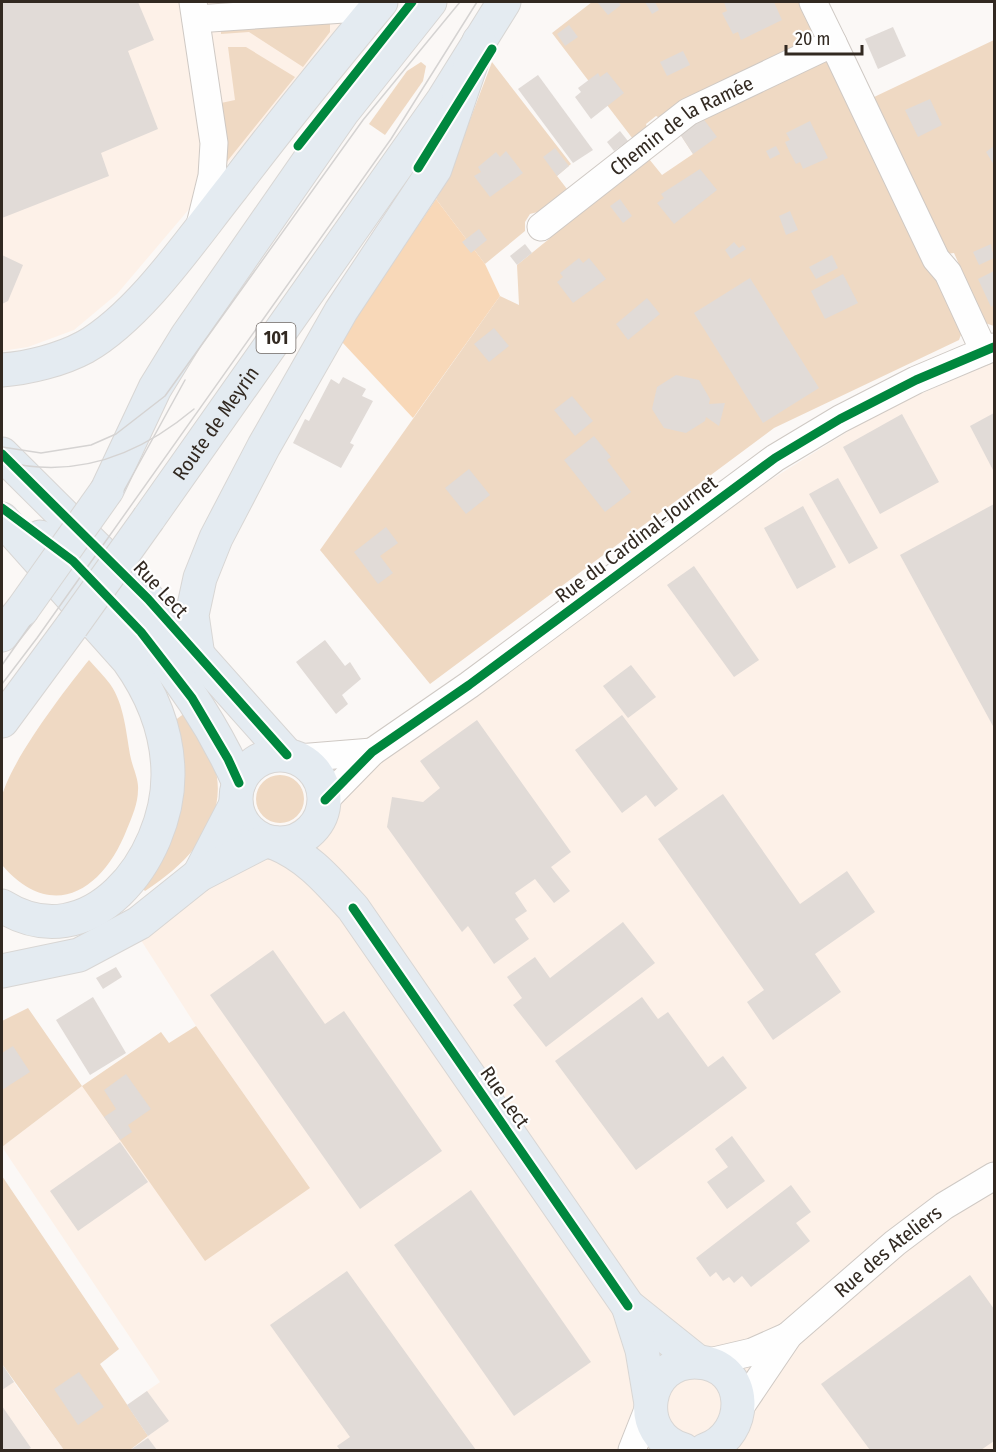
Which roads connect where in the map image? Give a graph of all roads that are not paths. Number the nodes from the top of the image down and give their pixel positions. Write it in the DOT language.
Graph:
graph roads {
  1 [pos="380,2"];
  2 [pos="430,2"];
  3 [pos="504,2"];
  4 [pos="813,2"];
  5 [pos="194,10"];
  6 [pos="478,41"];
  7 [pos="833,43"];
  8 [pos="541,227"];
  9 [pos="198,231"];
  10 [pos="989,349"];
  11 [pos="58,358"];
  12 [pos="2,370"];
  13 [pos="2,392"];
  14 [pos="2,454"];
  15 [pos="2,475"];
  16 [pos="2,508"];
  17 [pos="2,519"];
  18 [pos="73,561"];
  19 [pos="2,634"];
  20 [pos="198,656"];
  21 [pos="2,721"];
  22 [pos="372,752"];
  23 [pos="292,756"];
  24 [pos="237,793"];
  25 [pos="324,805"];
  26 [pos="270,842"];
  27 [pos="199,875"];
  28 [pos="2,906"];
  29 [pos="353,908"];
  30 [pos="2,970"];
  31 [pos="994,1176"];
  32 [pos="628,1306"];
  33 [pos="789,1335"];
  34 [pos="701,1363"];
  35 [pos="650,1402"];
  36 [pos="738,1414"];
  37 [pos="632,1450"];
  38 [pos="684,1450"];
  39 [pos="705,1450"];
  40 [pos="743,1450"];
  1 -- 5 [label="street"];
  1 -- 9 [label="main road"];
  2 -- 19 [label="main road, bridge"];
  3 -- 6 [label="main road, Route de Meyrin / 101"];
  4 -- 7 [label="street"];
  5 -- 9 [label="street"];
  6 -- 20 [label="main road"];
  6 -- 21 [label="main road, Route de Meyrin / 101, bridge"];
  7 -- 8 [label="street, Chemin de la Ramée"];
  7 -- 10 [label="street"];
  9 -- 11 [label="main road"];
  10 -- 22 [label="street, Rue du Cardinal-Journet"];
  11 -- 12 [label="main road"];
  11 -- 13 [label="main road"];
  14 -- 20 [label="main road, Rue Lect"];
  15 -- 18 [label="main road"];
  16 -- 18 [label="main road"];
  17 -- 28 [label="main road"];
  18 -- 24 [label="main road"];
  20 -- 23 [label="main road, Rue Lect"];
  22 -- 23 [label="street, Rue du Cardinal-Journet"];
  22 -- 25 [label="street, Rue du Cardinal-Journet"];
  23 -- 24 [label="main road"];
  23 -- 25 [label="main road"];
  24 -- 26 [label="main road"];
  24 -- 27 [label="main road"];
  25 -- 26 [label="main road"];
  25 -- 29 [label="main road, Rue Lect"];
  26 -- 27 [label="main road"];
  26 -- 29 [label="main road, Rue Lect"];
  27 -- 30 [label="main road"];
  29 -- 32 [label="main road, Rue Lect"];
  31 -- 33 [label="street, Rue des Ateliers"];
  32 -- 34 [label="main road, Rue Lect"];
  32 -- 35 [label="main road, Rue Lect"];
  33 -- 34 [label="street, Rue des Ateliers"];
  33 -- 36 [label="street, Rue des Ateliers"];
  34 -- 35 [label="main road"];
  34 -- 36 [label="main road, Rue Lect"];
  35 -- 37 [label="street"];
  35 -- 38 [label="main road, Rue Lect"];
  36 -- 39 [label="main road"];
  36 -- 40 [label="main road"];
}
